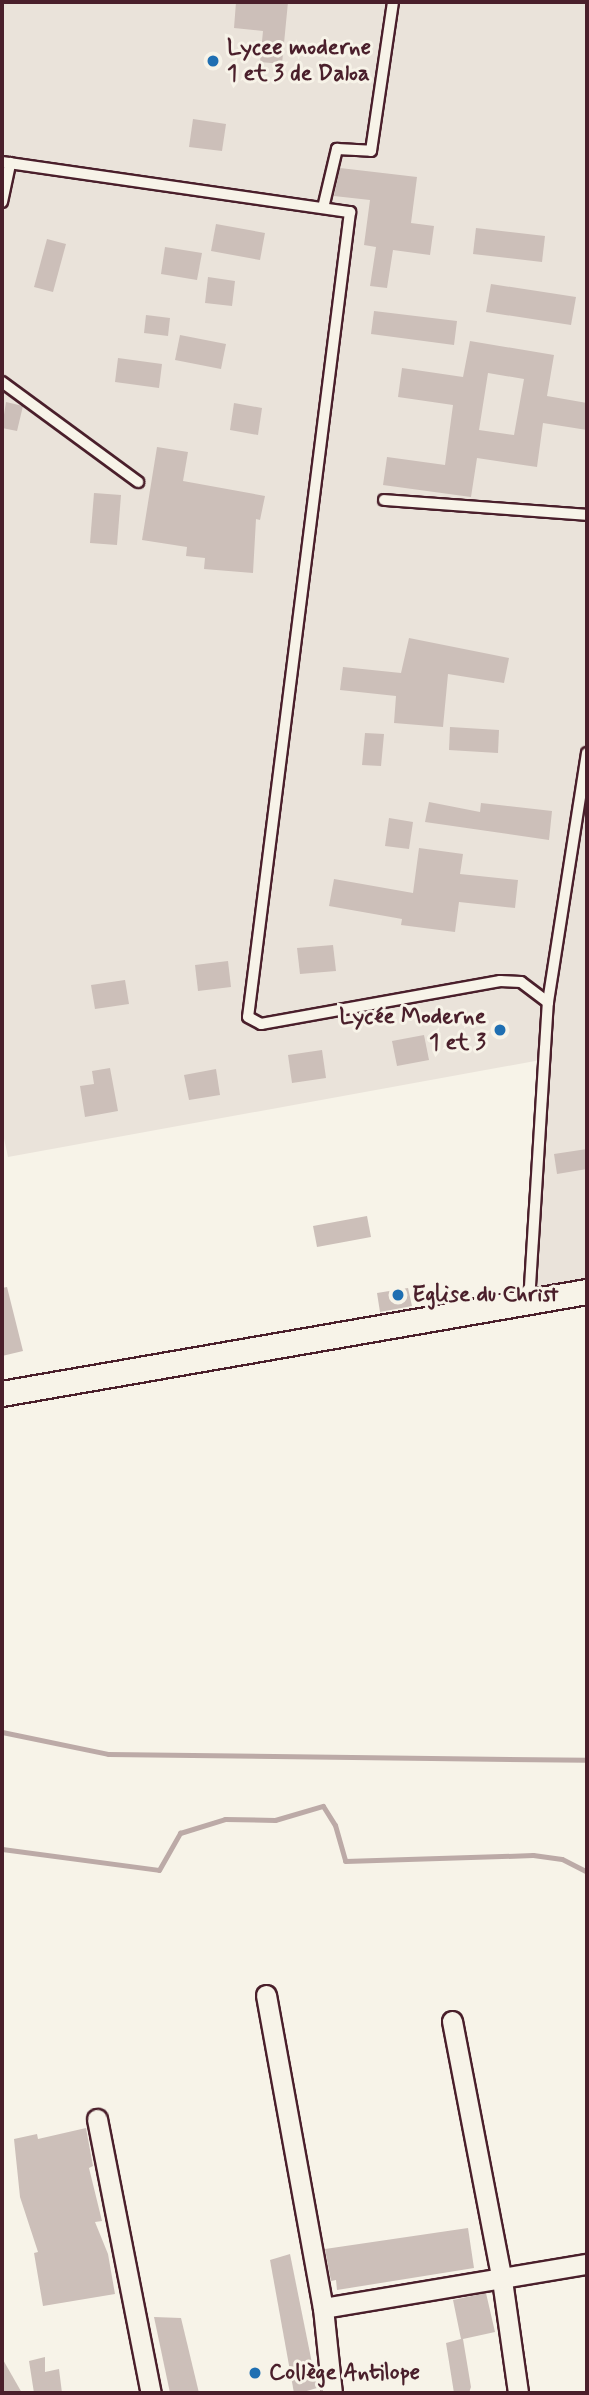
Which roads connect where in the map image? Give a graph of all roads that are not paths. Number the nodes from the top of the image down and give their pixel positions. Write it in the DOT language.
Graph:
graph roads {
  1 [pos="393,2"];
  2 [pos="6,163"];
  3 [pos="2,202"];
  4 [pos="323,208"];
  5 [pos="2,382"];
  6 [pos="138,482"];
  7 [pos="384,500"];
  8 [pos="587,515"];
  9 [pos="587,753"];
  10 [pos="548,1002"];
  11 [pos="587,1292"];
  12 [pos="529,1302"];
  13 [pos="2,1394"];
  14 [pos="266,1995"];
  15 [pos="453,2021"];
  16 [pos="97,2119"];
  17 [pos="587,2264"];
  18 [pos="502,2280"];
  19 [pos="323,2308"];
  20 [pos="151,2393"];
  21 [pos="331,2393"];
  22 [pos="518,2393"];
  1 -- 4 [label="lane"];
  2 -- 3 [label="lane"];
  2 -- 4 [label="lane"];
  4 -- 10 [label="lane"];
  5 -- 6 [label="lane"];
  7 -- 8 [label="lane"];
  9 -- 10 [label="lane"];
  10 -- 12 [label="lane"];
  11 -- 12 [label="street"];
  12 -- 13 [label="street"];
  14 -- 19 [label="street"];
  15 -- 18 [label="street"];
  16 -- 20 [label="street"];
  17 -- 18 [label="street"];
  18 -- 19 [label="street"];
  18 -- 22 [label="street"];
  19 -- 21 [label="street"];
}
